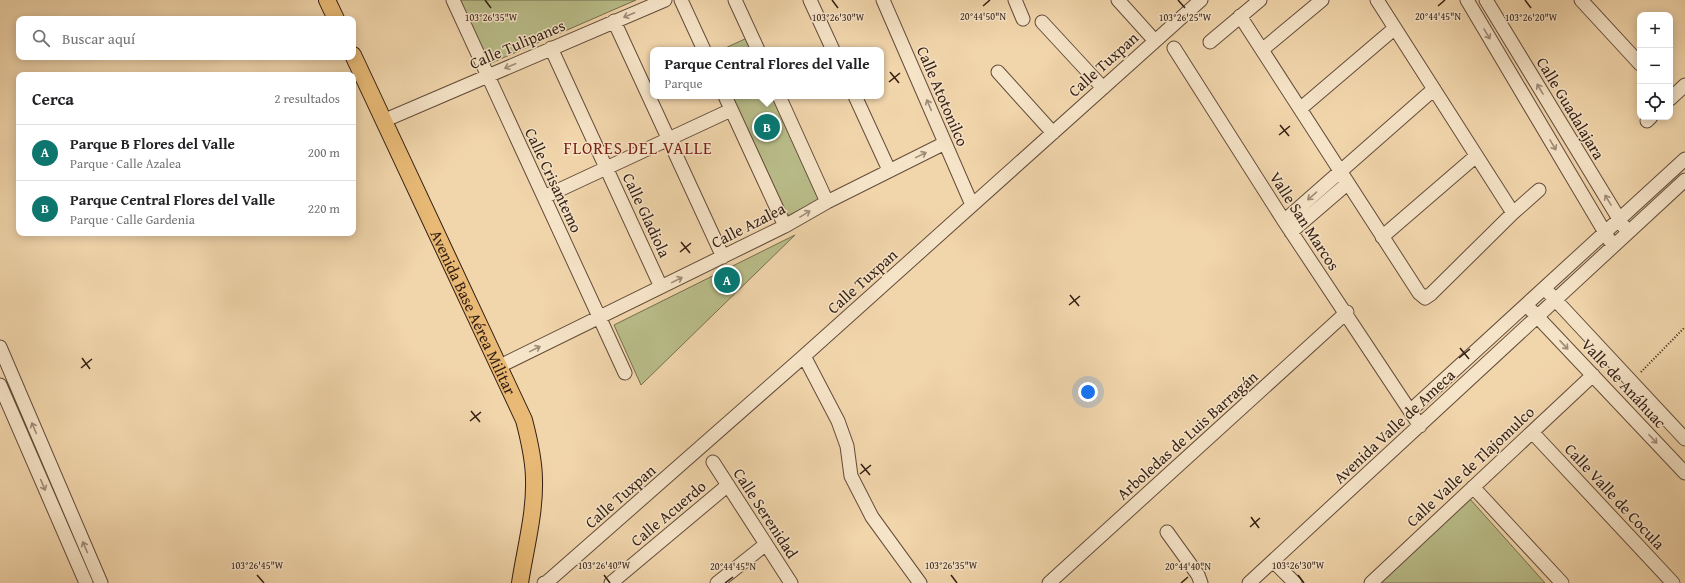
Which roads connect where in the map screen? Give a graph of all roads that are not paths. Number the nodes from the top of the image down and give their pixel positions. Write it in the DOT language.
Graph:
graph roads {
  1 [pos="327,0"];
  2 [pos="453,0"];
  3 [pos="665,0"];
  4 [pos="681,0"];
  5 [pos="735,0"];
  6 [pos="810,0"];
  7 [pos="883,0"];
  8 [pos="1015,0"];
  9 [pos="1118,0"];
  10 [pos="1200,0"];
  11 [pos="1260,0"];
  12 [pos="1322,0"];
  13 [pos="1378,0"];
  14 [pos="1467,0"];
  15 [pos="1486,0"];
  16 [pos="1581,0"];
  17 [pos="335,16"];
  18 [pos="1240,16"];
  19 [pos="1023,19"];
  20 [pos="614,22"];
  21 [pos="1042,22"];
  22 [pos="1395,28"];
  23 [pos="1155,41"];
  24 [pos="1210,42"];
  25 [pos="703,47"];
  26 [pos="757,47"];
  27 [pos="832,47"];
  28 [pos="551,48"];
  29 [pos="1174,48"];
  30 [pos="1262,50"];
  31 [pos="355,60"];
  32 [pos="1637,61"];
  33 [pos="998,72"];
  34 [pos="488,76"];
  35 [pos="1685,86"];
  36 [pos="1103,88"];
  37 [pos="1434,89"];
  38 [pos="1673,96"];
  39 [pos="650,99"];
  40 [pos="650,99"];
  41 [pos="726,99"];
  42 [pos="780,99"];
  43 [pos="856,99"];
  44 [pos="1300,109"];
  45 [pos="731,110"];
  46 [pos="1558,119"];
  47 [pos="383,120"];
  48 [pos="1543,128"];
  49 [pos="1053,133"];
  50 [pos="669,139"];
  51 [pos="945,143"];
  52 [pos="1476,156"];
  53 [pos="1685,159"];
  54 [pos="606,168"];
  55 [pos="889,170"];
  56 [pos="1340,172"];
  57 [pos="1685,180"];
  58 [pos="1348,183"];
  59 [pos="1540,190"];
  60 [pos="544,197"];
  61 [pos="827,202"];
  62 [pos="972,205"];
  63 [pos="1513,213"];
  64 [pos="1620,220"];
  65 [pos="784,226"];
  66 [pos="1287,226"];
  67 [pos="1606,233"];
  68 [pos="1628,233"];
  69 [pos="1382,237"];
  70 [pos="1614,246"];
  71 [pos="723,257"];
  72 [pos="661,287"];
  73 [pos="1545,289"];
  74 [pos="1555,300"];
  75 [pos="1527,305"];
  76 [pos="1346,313"];
  77 [pos="1538,316"];
  78 [pos="600,318"];
  79 [pos="0,347"];
  80 [pos="804,356"];
  81 [pos="500,366"];
  82 [pos="625,373"];
  83 [pos="1593,375"];
  84 [pos="0,385"];
  85 [pos="1410,411"];
  86 [pos="1420,426"];
  87 [pos="1532,432"];
  88 [pos="1685,439"];
  89 [pos="713,462"];
  90 [pos="1685,473"];
  91 [pos="728,485"];
  92 [pos="1473,487"];
  93 [pos="1167,532"];
  94 [pos="766,544"];
  95 [pos="1273,560"];
  96 [pos="86,583"];
  97 [pos="101,583"];
  98 [pos="520,583"];
  99 [pos="544,583"];
  100 [pos="611,583"];
  101 [pos="717,583"];
  102 [pos="791,583"];
  103 [pos="920,583"];
  104 [pos="1049,583"];
  105 [pos="1201,583"];
  106 [pos="1249,583"];
  107 [pos="1295,583"];
  108 [pos="1371,583"];
  109 [pos="1562,583"];
  110 [pos="1673,583"];
  1 -- 17 [label="main road"];
  2 -- 34 [label="street, Calle Crisantemo"];
  3 -- 20 [label="street, Calle Tulipanes, one-way"];
  4 -- 25 [label="street"];
  5 -- 26 [label="street"];
  6 -- 27 [label="street"];
  51 -- 7 [label="street, Calle Atotonilco, one-way"];
  8 -- 19 [label="street"];
  9 -- 23 [label="street"];
  10 -- 23 [label="street, Calle Tuxpan"];
  11 -- 18 [label="street"];
  12 -- 30 [label="street"];
  13 -- 22 [label="street"];
  14 -- 48 [label="street, one-way"];
  46 -- 15 [label="street, Calle Guadalajara, one-way"];
  16 -- 32 [label="street"];
  18 -- 24 [label="street"];
  18 -- 30 [label="street"];
  20 -- 28 [label="street, Calle Tulipanes"];
  20 -- 40 [label="street"];
  21 -- 36 [label="street"];
  22 -- 37 [label="street"];
  22 -- 44 [label="street"];
  23 -- 36 [label="street, Calle Tuxpan"];
  28 -- 34 [label="street, Calle Tulipanes, one-way"];
  28 -- 54 [label="street, Calle Gladiola"];
  29 -- 66 [label="street, Valle San Marcos"];
  30 -- 44 [label="street"];
  31 -- 47 [label="main road, Avenida Base Aérea Militar"];
  33 -- 49 [label="street"];
  34 -- 47 [label="street, Calle Tulipanes"];
  34 -- 60 [label="street, Calle Crisantemo"];
  35 -- 38 [label="street"];
  36 -- 49 [label="street, Calle Tuxpan"];
  37 -- 52 [label="street"];
  37 -- 56 [label="street"];
  39 -- 50 [label="street"];
  41 -- 45 [label="street"];
  42 -- 61 [label="street"];
  43 -- 55 [label="street"];
  44 -- 56 [label="street"];
  45 -- 50 [label="street"];
  45 -- 65 [label="street"];
  46 -- 48 [label="street"];
  64 -- 46 [label="street, Calle Guadalajara, one-way"];
  47 -- 81 [label="main road, Avenida Base Aérea Militar"];
  48 -- 67 [label="street, one-way"];
  49 -- 62 [label="street, Calle Tuxpan"];
  50 -- 54 [label="street"];
  50 -- 71 [label="street"];
  55 -- 51 [label="street, Calle Azalea, one-way"];
  51 -- 62 [label="street, Calle Atotonilco"];
  52 -- 63 [label="street"];
  52 -- 69 [label="street"];
  53 -- 64 [label="street"];
  54 -- 60 [label="street"];
  54 -- 72 [label="street, Calle Gladiola"];
  55 -- 61 [label="street, Calle Azalea"];
  56 -- 58 [label="street"];
  56 -- 66 [label="street, one-way"];
  57 -- 68 [label="street, Avenida Valle de Ameca"];
  58 -- 66 [label="street"];
  58 -- 69 [label="street"];
  59 -- 63 [label="street"];
  60 -- 78 [label="street, Calle Crisantemo"];
  65 -- 61 [label="street, Calle Azalea, one-way"];
  62 -- 80 [label="street, Calle Tuxpan"];
  63 -- 69 [label="street"];
  64 -- 67 [label="street"];
  64 -- 68 [label="street, Calle Guadalajara"];
  65 -- 71 [label="street, Calle Azalea"];
  66 -- 76 [label="street, Valle San Marcos"];
  67 -- 70 [label="street"];
  67 -- 73 [label="street"];
  68 -- 70 [label="street, Avenida Valle de Ameca"];
  70 -- 74 [label="street, Avenida Valle de Ameca"];
  72 -- 71 [label="street, Calle Azalea, one-way"];
  72 -- 78 [label="street, Calle Azalea"];
  73 -- 74 [label="street, Valle de Anáhuac"];
  73 -- 75 [label="street"];
  74 -- 77 [label="street, Avenida Valle de Ameca"];
  74 -- 88 [label="street, Valle de Anáhuac"];
  75 -- 77 [label="street, Valle de Anáhuac"];
  75 -- 85 [label="street"];
  76 -- 85 [label="street, Valle San Marcos"];
  76 -- 104 [label="street, Arboledas de Luis Barragán"];
  77 -- 83 [label="street, Valle de Anáhuac, one-way"];
  77 -- 86 [label="street, Avenida Valle de Ameca"];
  81 -- 78 [label="street, Calle Azalea, one-way"];
  78 -- 82 [label="street, Calle Crisantemo"];
  97 -- 79 [label="street, one-way"];
  80 -- 99 [label="street, Calle Tuxpan"];
  80 -- 103 [label="street"];
  81 -- 98 [label="main road, Avenida Base Aérea Militar"];
  83 -- 87 [label="street, Calle Valle de Tlajomulco"];
  83 -- 90 [label="street, Valle de Anáhuac, one-way"];
  84 -- 96 [label="street, one-way"];
  85 -- 86 [label="street, Valle San Marcos"];
  86 -- 95 [label="street, Avenida Valle de Ameca"];
  87 -- 92 [label="street, Calle Valle de Tlajomulco"];
  87 -- 110 [label="street, Calle Valle de Cocula"];
  89 -- 91 [label="street, Calle Serenidad"];
  91 -- 94 [label="street, Calle Serenidad"];
  91 -- 100 [label="street, Calle Acuerdo"];
  92 -- 108 [label="street, Calle Valle de Tlajomulco"];
  92 -- 109 [label="street"];
  93 -- 105 [label="street"];
  94 -- 101 [label="street"];
  94 -- 102 [label="street, Calle Serenidad"];
  95 -- 106 [label="street, Avenida Valle de Ameca"];
  95 -- 107 [label="street"];
}
